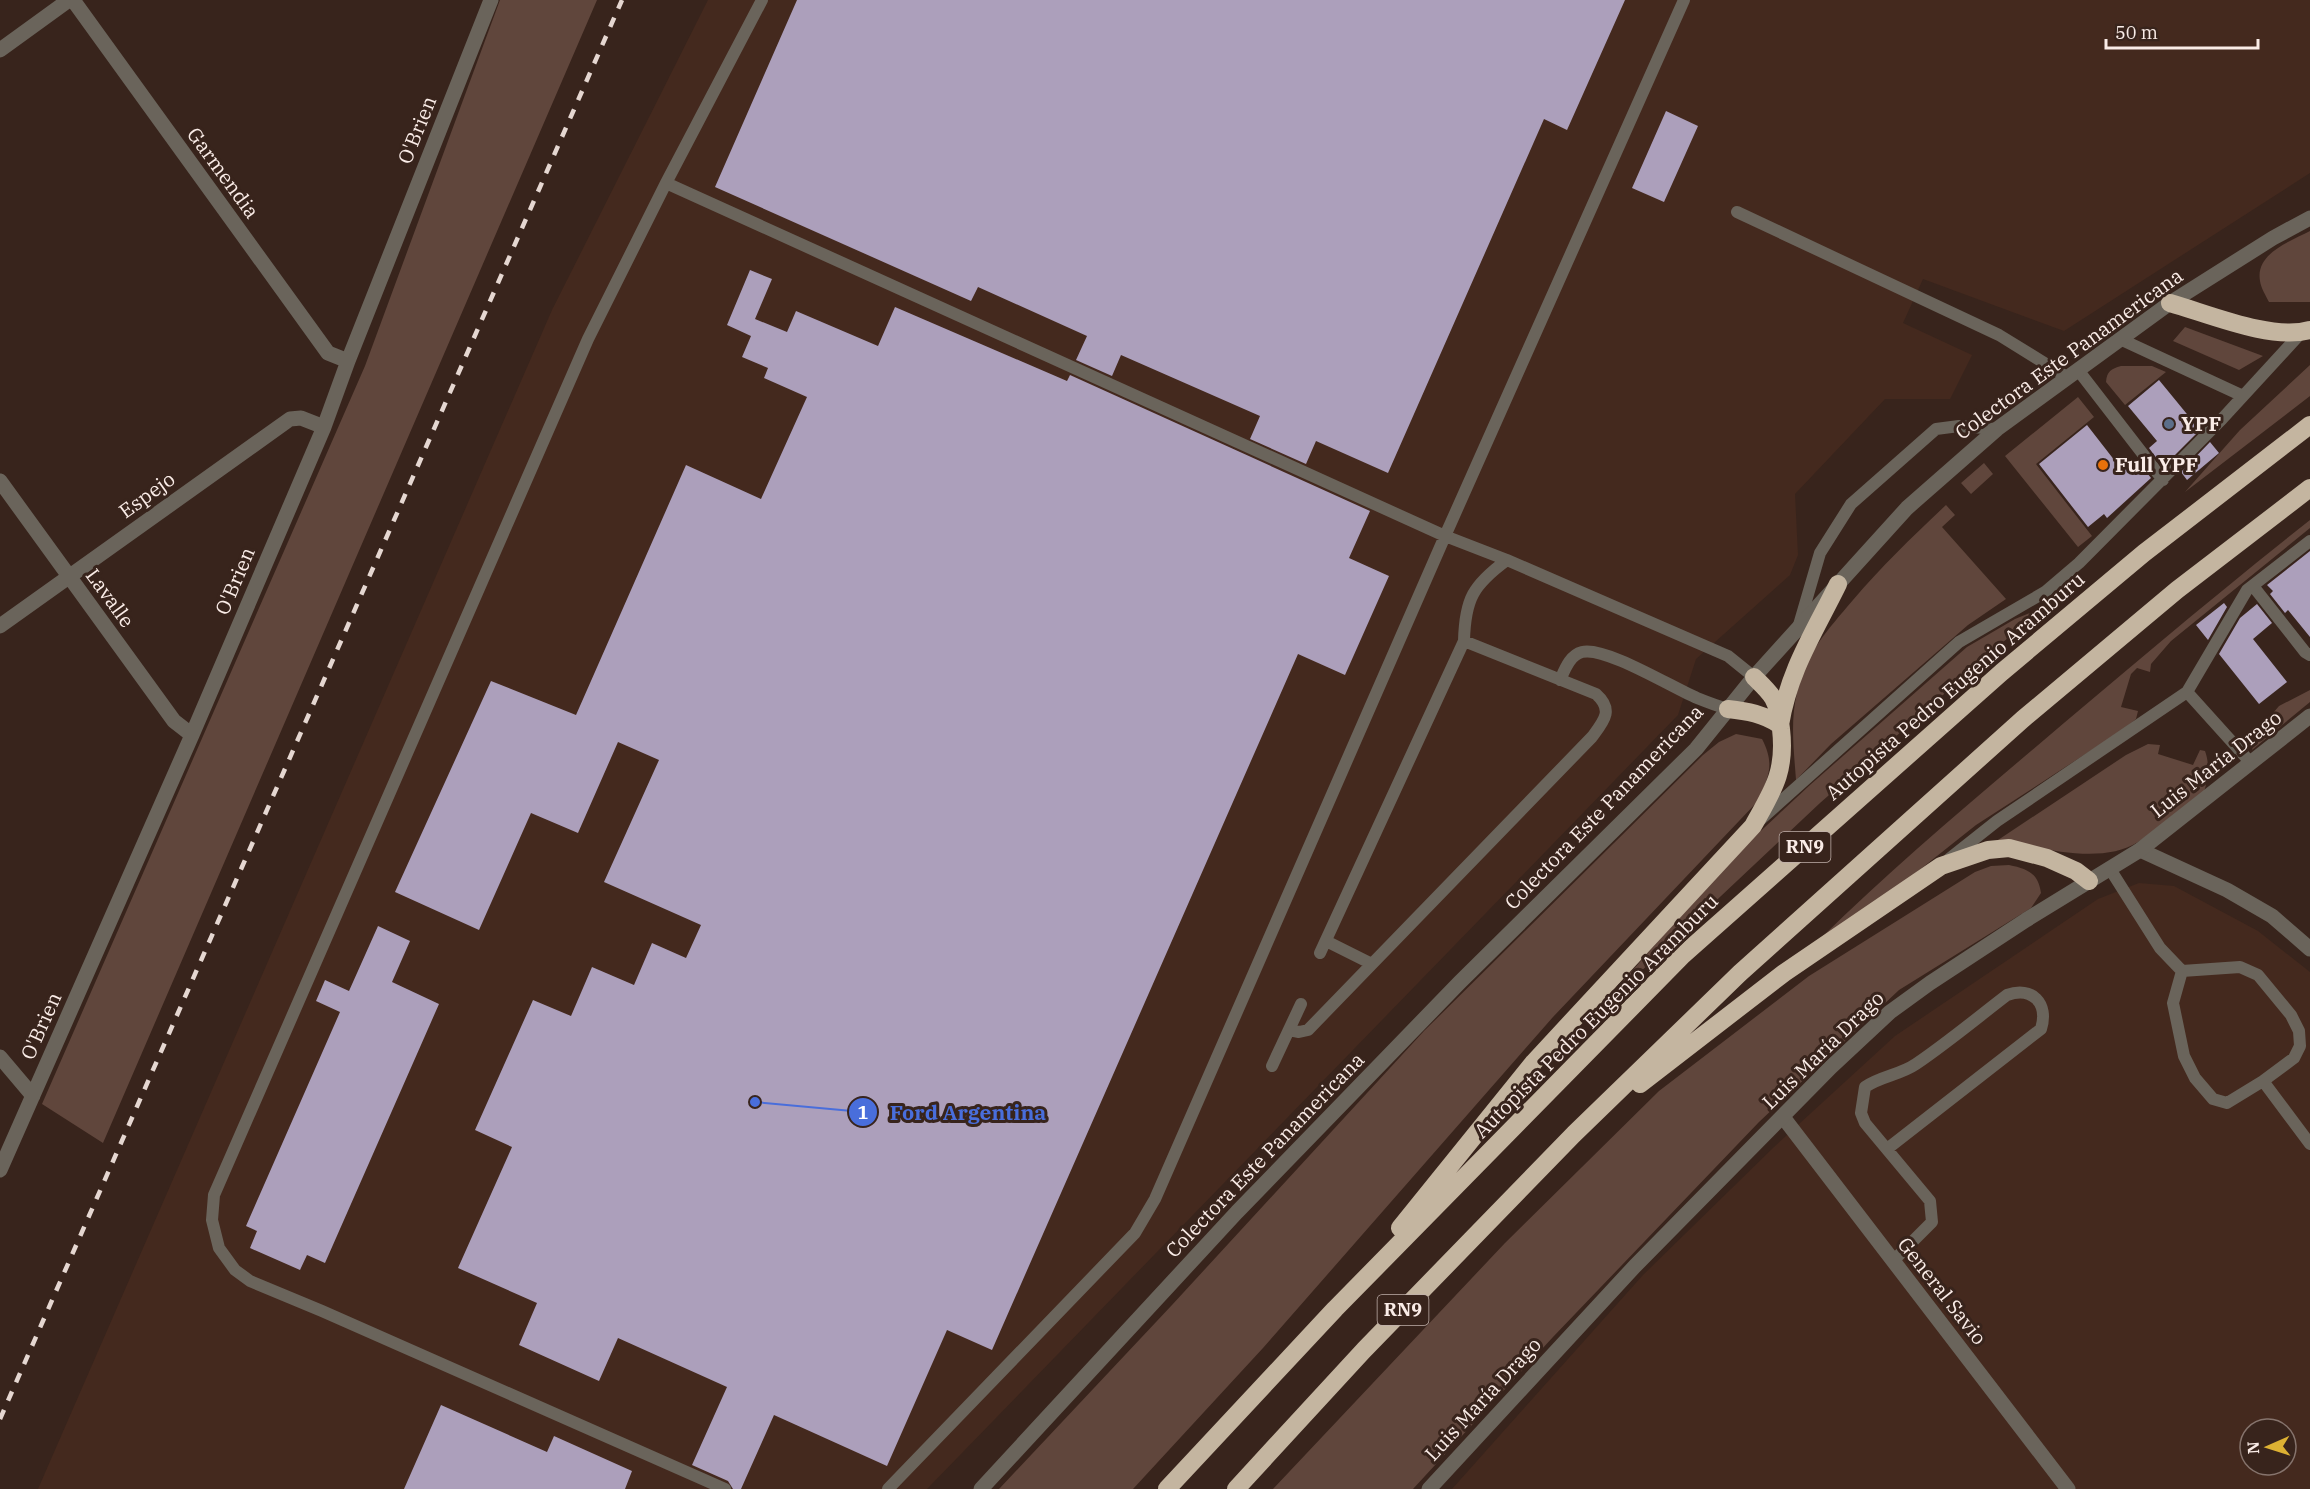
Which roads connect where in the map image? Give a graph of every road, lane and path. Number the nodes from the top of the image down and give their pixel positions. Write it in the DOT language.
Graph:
graph roads {
  1 [pos="69,0"];
  2 [pos="73,0"];
  3 [pos="491,0"];
  4 [pos="762,0"];
  5 [pos="1684,0"];
  6 [pos="0,50"];
  7 [pos="666,183"];
  8 [pos="1737,212"];
  9 [pos="2310,219"];
  10 [pos="2170,303"];
  11 [pos="2306,332"];
  12 [pos="2120,339"];
  13 [pos="348,361"];
  14 [pos="2073,374"];
  15 [pos="2243,396"];
  16 [pos="2310,425"];
  17 [pos="324,426"];
  18 [pos="1997,429"];
  19 [pos="2163,480"];
  20 [pos="0,481"];
  21 [pos="2310,488"];
  22 [pos="1445,536"];
  23 [pos="2310,540"];
  24 [pos="1507,560"];
  25 [pos="69,577"];
  26 [pos="1838,584"];
  27 [pos="2253,586"];
  28 [pos="1800,625"];
  29 [pos="0,626"];
  30 [pos="1464,641"];
  31 [pos="2310,655"];
  32 [pos="1754,677"];
  33 [pos="1560,680"];
  34 [pos="2187,692"];
  35 [pos="1728,709"];
  36 [pos="2310,717"];
  37 [pos="1780,725"];
  38 [pos="192,735"];
  39 [pos="2251,763"];
  40 [pos="1753,826"];
  41 [pos="2140,850"];
  42 [pos="1941,866"];
  43 [pos="2110,869"];
  44 [pos="2089,881"];
  45 [pos="1326,941"];
  46 [pos="2310,949"];
  47 [pos="1320,953"];
  48 [pos="1372,964"];
  49 [pos="2182,971"];
  50 [pos="1301,1004"];
  51 [pos="1289,1030"];
  52 [pos="0,1056"];
  53 [pos="1272,1066"];
  54 [pos="2263,1081"];
  55 [pos="33,1096"];
  56 [pos="1783,1117"];
  57 [pos="1574,1134"];
  58 [pos="2310,1144"];
  59 [pos="1887,1149"];
  60 [pos="0,1170"];
  61 [pos="1893,1260"];
  62 [pos="1335,1309"];
  63 [pos="725,1489"];
  64 [pos="888,1489"];
  65 [pos="981,1489"];
  66 [pos="1167,1489"];
  67 [pos="1236,1489"];
  68 [pos="1429,1489"];
  69 [pos="2068,1489"];
  1 -- 6 [label="street"];
  2 -- 13 [label="street, Garmendia"];
  3 -- 13 [label="street, O'Brien"];
  4 -- 7 [label="lane"];
  5 -- 22 [label="lane"];
  7 -- 22 [label="lane"];
  7 -- 63 [label="lane"];
  8 -- 14 [label="lane"];
  9 -- 10 [label="street, Colectora Este Panamericana"];
  10 -- 11 [label="highway"];
  10 -- 12 [label="street, Colectora Este Panamericana"];
  11 -- 15 [label="lane"];
  12 -- 14 [label="street, Colectora Este Panamericana"];
  12 -- 15 [label="lane"];
  13 -- 17 [label="street, O'Brien"];
  14 -- 18 [label="street, Colectora Este Panamericana"];
  14 -- 19 [label="lane"];
  15 -- 19 [label="lane"];
  16 -- 62 [label="highway, Autopista Pedro Eugenio Aramburu / RN9"];
  17 -- 25 [label="street, Espejo"];
  17 -- 38 [label="street, O'Brien"];
  18 -- 26 [label="street, Colectora Este Panamericana"];
  18 -- 28 [label="lane"];
  19 -- 40 [label="lane"];
  20 -- 25 [label="street, Lavalle"];
  21 -- 57 [label="highway, RN9"];
  22 -- 24 [label="lane"];
  22 -- 64 [label="lane"];
  23 -- 27 [label="lane"];
  24 -- 30 [label="lane"];
  24 -- 32 [label="lane"];
  25 -- 29 [label="street, Espejo"];
  25 -- 38 [label="street, Lavalle"];
  26 -- 28 [label="street, Colectora Este Panamericana"];
  26 -- 37 [label="highway"];
  27 -- 31 [label="lane"];
  27 -- 34 [label="lane"];
  28 -- 32 [label="street, Colectora Este Panamericana"];
  30 -- 33 [label="lane"];
  30 -- 45 [label="lane"];
  32 -- 35 [label="street, Colectora Este Panamericana"];
  32 -- 37 [label="highway"];
  33 -- 35 [label="lane"];
  33 -- 48 [label="lane"];
  34 -- 39 [label="lane"];
  34 -- 42 [label="lane"];
  35 -- 37 [label="highway"];
  35 -- 65 [label="street, Colectora Este Panamericana"];
  36 -- 39 [label="street, Luis María Drago"];
  37 -- 40 [label="highway"];
  38 -- 55 [label="street, O'Brien"];
  39 -- 41 [label="street, Luis María Drago"];
  40 -- 62 [label="highway"];
  41 -- 43 [label="street, Luis María Drago"];
  41 -- 46 [label="street"];
  42 -- 44 [label="highway"];
  42 -- 57 [label="highway"];
  43 -- 44 [label="street, Luis María Drago"];
  43 -- 49 [label="lane"];
  44 -- 56 [label="street, Luis María Drago"];
  45 -- 47 [label="lane"];
  45 -- 48 [label="lane"];
  48 -- 51 [label="lane"];
  49 -- 54 [label="lane"];
  49 -- 54 [label="lane"];
  50 -- 51 [label="lane"];
  51 -- 53 [label="lane"];
  52 -- 55 [label="street"];
  54 -- 58 [label="lane"];
  55 -- 60 [label="street, O'Brien"];
  56 -- 61 [label="street, General Savio"];
  56 -- 68 [label="street, Luis María Drago"];
  57 -- 67 [label="highway, RN9"];
  59 -- 59 [label="lane"];
  59 -- 61 [label="lane"];
  61 -- 69 [label="street, General Savio"];
  62 -- 66 [label="highway, Autopista Pedro Eugenio Aramburu / RN9"];
}
